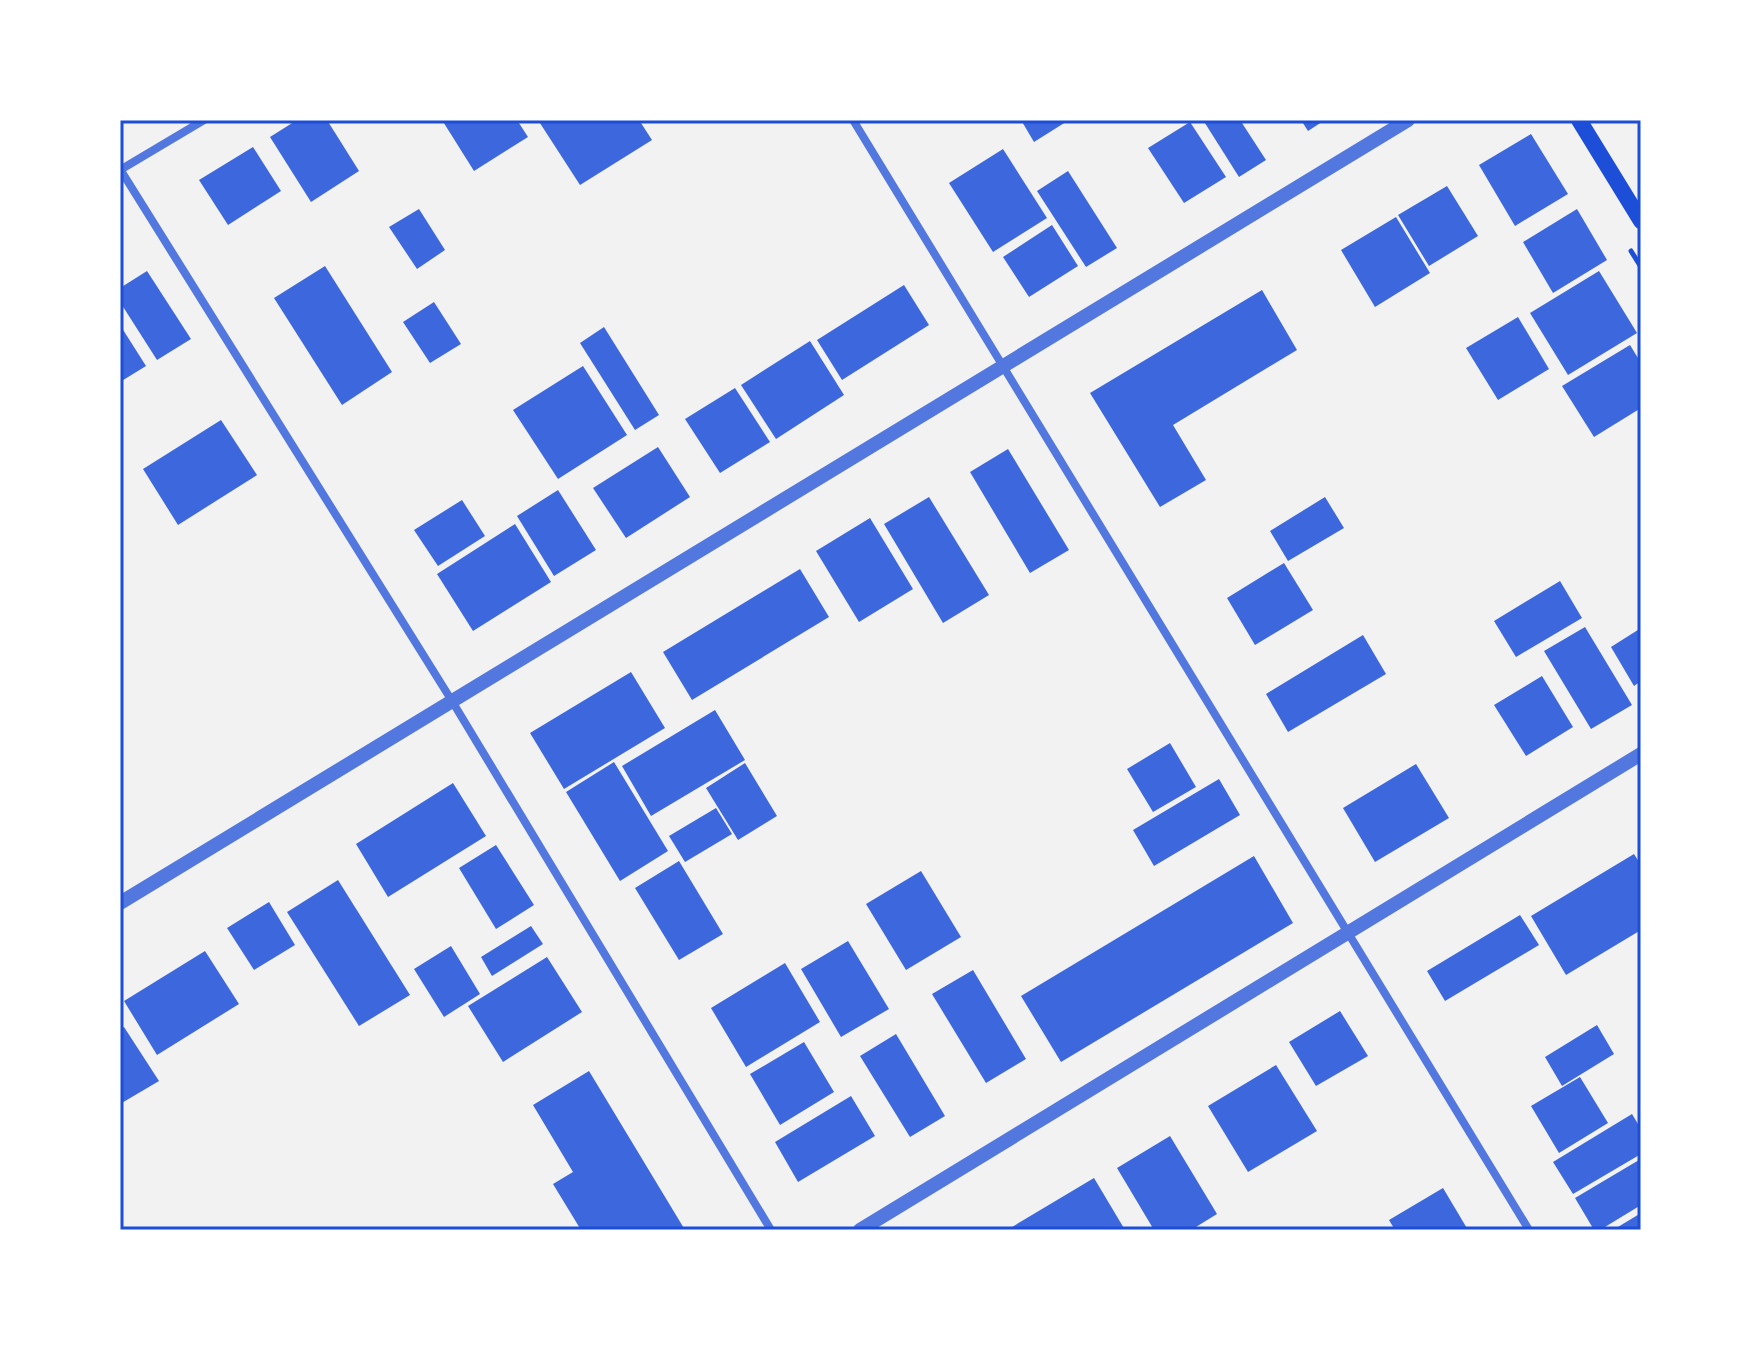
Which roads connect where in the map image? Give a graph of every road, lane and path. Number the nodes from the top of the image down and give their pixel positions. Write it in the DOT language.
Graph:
graph roads {
  1 [pos="204,120"];
  2 [pos="853,120"];
  3 [pos="1408,120"];
  4 [pos="1579,120"];
  5 [pos="120,170"];
  6 [pos="1641,221"];
  7 [pos="1003,366"];
  8 [pos="452,701"];
  9 [pos="1641,754"];
  10 [pos="120,903"];
  11 [pos="1348,932"];
  12 [pos="771,1230"];
  13 [pos="860,1230"];
  14 [pos="1529,1230"];
  1 -- 5 [label="street"];
  2 -- 7 [label="street"];
  3 -- 7 [label="street"];
  4 -- 6 [label="main road"];
  5 -- 8 [label="street"];
  7 -- 8 [label="street"];
  7 -- 11 [label="street"];
  8 -- 10 [label="street"];
  8 -- 12 [label="street"];
  9 -- 11 [label="street"];
  11 -- 13 [label="street"];
  11 -- 14 [label="street"];
}
